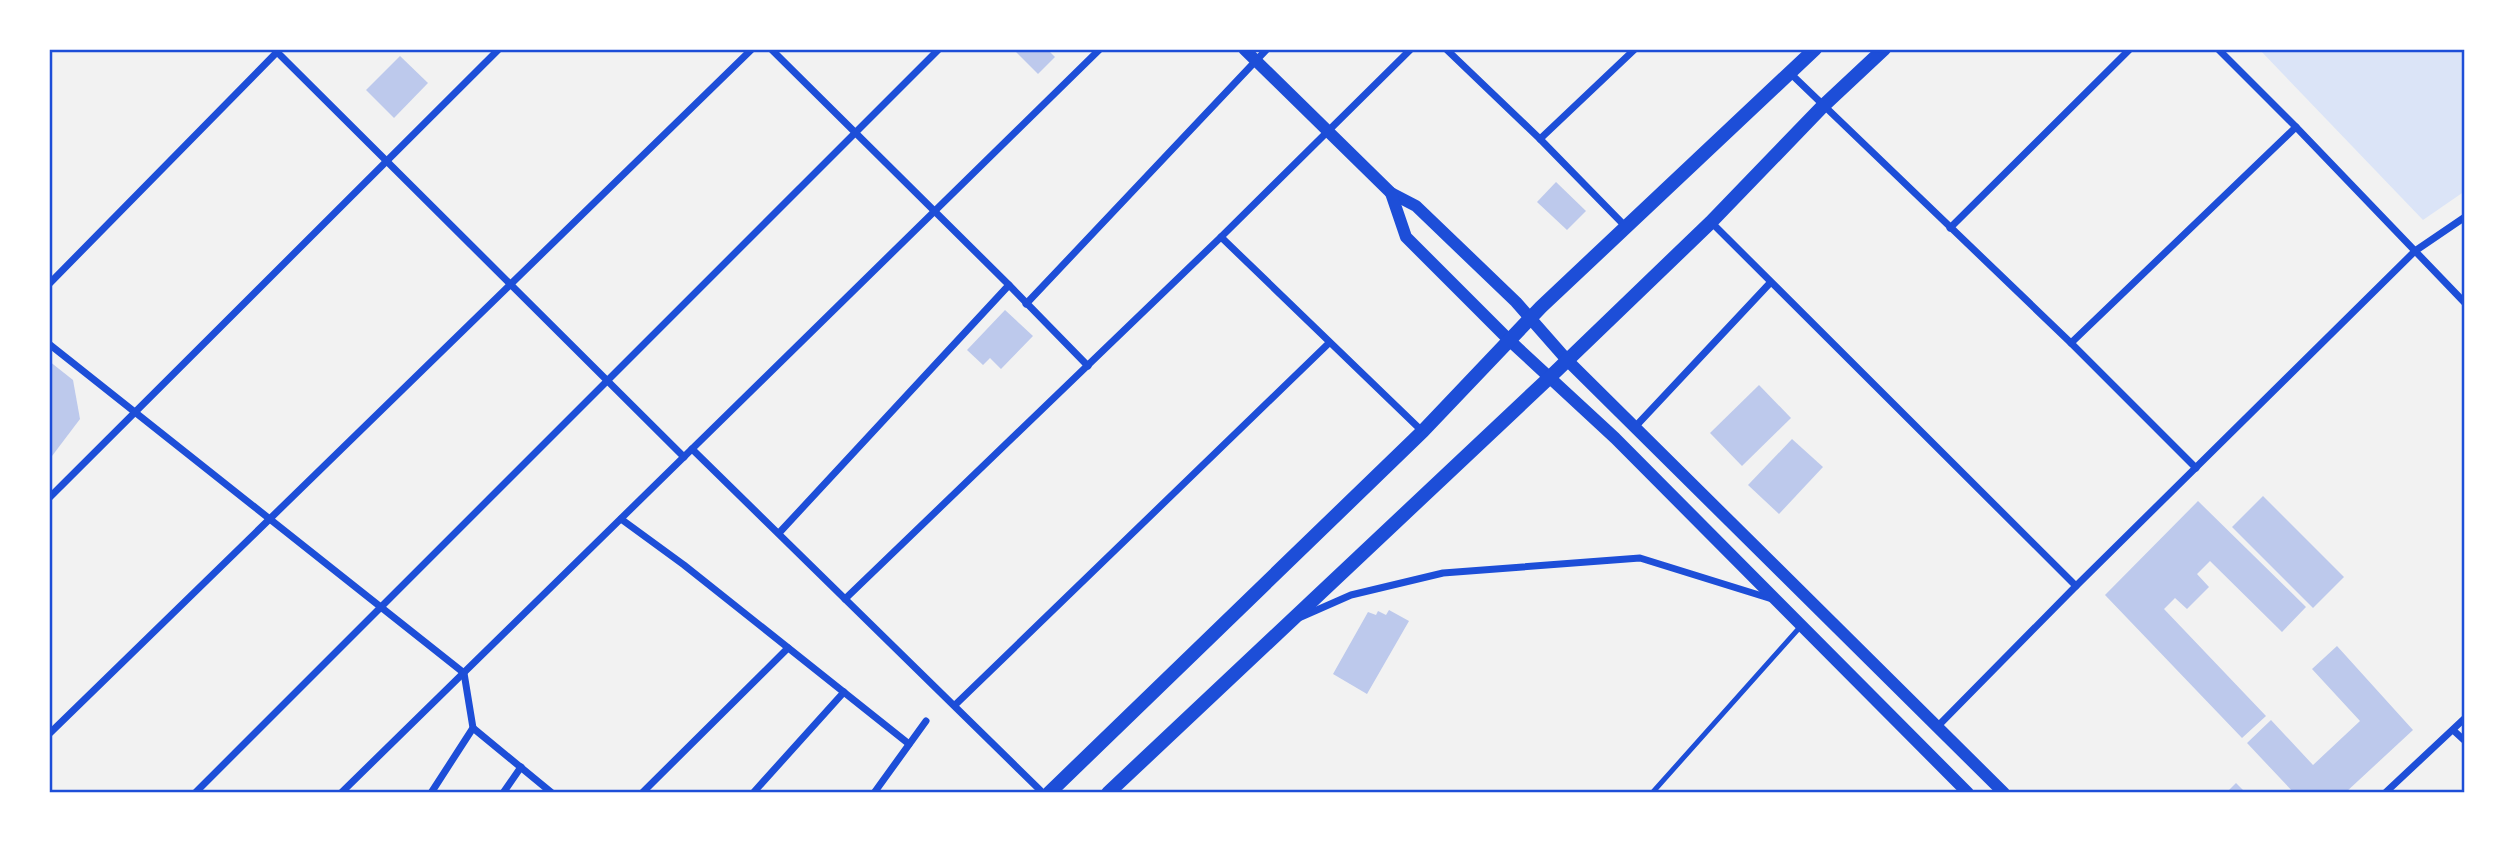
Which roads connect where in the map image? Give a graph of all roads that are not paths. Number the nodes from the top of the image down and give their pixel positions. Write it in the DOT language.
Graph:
graph roads {
  1 [pos="499,49"];
  2 [pos="752,49"];
  3 [pos="771,49"];
  4 [pos="939,49"];
  5 [pos="1100,49"];
  6 [pos="1244,49"];
  7 [pos="1267,49"];
  8 [pos="1410,49"];
  9 [pos="1446,49"];
  10 [pos="1635,49"];
  11 [pos="1815,49"];
  12 [pos="1884,49"];
  13 [pos="2130,49"];
  14 [pos="2218,49"];
  15 [pos="277,50"];
  16 [pos="1256,61"];
  17 [pos="1790,73"];
  18 [pos="1822,107"];
  19 [pos="2296,127"];
  20 [pos="855,133"];
  21 [pos="1327,133"];
  22 [pos="1540,139"];
  23 [pos="386,160"];
  24 [pos="1391,193"];
  25 [pos="934,212"];
  26 [pos="2465,217"];
  27 [pos="1711,222"];
  28 [pos="1626,228"];
  29 [pos="1950,228"];
  30 [pos="1221,237"];
  31 [pos="2416,251"];
  32 [pos="1770,283"];
  33 [pos="49,284"];
  34 [pos="511,284"];
  35 [pos="1009,285"];
  36 [pos="2465,303"];
  37 [pos="1026,304"];
  38 [pos="1530,319"];
  39 [pos="1508,339"];
  40 [pos="1329,343"];
  41 [pos="2071,343"];
  42 [pos="49,344"];
  43 [pos="1567,360"];
  44 [pos="1088,366"];
  45 [pos="1550,377"];
  46 [pos="607,380"];
  47 [pos="136,413"];
  48 [pos="1634,427"];
  49 [pos="1423,431"];
  50 [pos="692,449"];
  51 [pos="684,457"];
  52 [pos="2196,468"];
  53 [pos="49,498"];
  54 [pos="270,519"];
  55 [pos="621,519"];
  56 [pos="779,533"];
  57 [pos="2076,586"];
  58 [pos="845,599"];
  59 [pos="1776,601"];
  60 [pos="382,606"];
  61 [pos="1288,623"];
  62 [pos="1801,626"];
  63 [pos="788,648"];
  64 [pos="464,673"];
  65 [pos="844,692"];
  66 [pos="955,705"];
  67 [pos="2465,718"];
  68 [pos="926,721"];
  69 [pos="1937,727"];
  70 [pos="473,728"];
  71 [pos="2453,730"];
  72 [pos="49,734"];
  73 [pos="2465,741"];
  74 [pos="909,744"];
  75 [pos="521,767"];
  76 [pos="195,793"];
  77 [pos="341,793"];
  78 [pos="431,793"];
  79 [pos="502,793"];
  80 [pos="552,793"];
  81 [pos="642,793"];
  82 [pos="752,793"];
  83 [pos="874,793"];
  84 [pos="1043,793"];
  85 [pos="1049,793"];
  86 [pos="1108,793"];
  87 [pos="1652,793"];
  88 [pos="1968,793"];
  89 [pos="2004,793"];
  90 [pos="2385,793"];
  1 -- 23 [label="street"];
  2 -- 34 [label="street"];
  3 -- 20 [label="street"];
  4 -- 20 [label="street"];
  5 -- 25 [label="street"];
  6 -- 16 [label="street"];
  7 -- 16 [label="street"];
  8 -- 21 [label="street"];
  9 -- 22 [label="street"];
  10 -- 22 [label="street"];
  11 -- 17 [label="main road"];
  12 -- 18 [label="main road"];
  13 -- 29 [label="street"];
  14 -- 19 [label="street"];
  15 -- 23 [label="street"];
  15 -- 33 [label="street"];
  16 -- 21 [label="street"];
  16 -- 37 [label="street"];
  17 -- 18 [label="street"];
  17 -- 28 [label="main road"];
  18 -- 27 [label="main road"];
  18 -- 29 [label="street"];
  19 -- 31 [label="street"];
  19 -- 41 [label="street"];
  20 -- 25 [label="street"];
  20 -- 46 [label="street"];
  21 -- 24 [label="street"];
  21 -- 30 [label="street"];
  22 -- 28 [label="street"];
  23 -- 34 [label="street"];
  23 -- 47 [label="street"];
  24 -- 38 [label="street"];
  24 -- 39 [label="street"];
  25 -- 35 [label="street"];
  25 -- 50 [label="street"];
  26 -- 31 [label="street"];
  27 -- 32 [label="street"];
  27 -- 43 [label="main road"];
  28 -- 38 [label="main road"];
  29 -- 41 [label="street"];
  30 -- 40 [label="street"];
  30 -- 44 [label="street"];
  31 -- 36 [label="street"];
  31 -- 52 [label="street"];
  32 -- 48 [label="street"];
  32 -- 57 [label="street"];
  34 -- 46 [label="street"];
  34 -- 54 [label="street"];
  35 -- 37 [label="street"];
  35 -- 56 [label="street"];
  37 -- 44 [label="street"];
  38 -- 39 [label="main road"];
  38 -- 43 [label="street"];
  39 -- 45 [label="street"];
  39 -- 49 [label="main road"];
  40 -- 49 [label="street"];
  40 -- 66 [label="street"];
  41 -- 52 [label="street"];
  42 -- 47 [label="street"];
  43 -- 45 [label="main road"];
  43 -- 48 [label="street"];
  44 -- 58 [label="street"];
  45 -- 59 [label="street"];
  45 -- 61 [label="main road"];
  46 -- 51 [label="street"];
  46 -- 60 [label="street"];
  47 -- 53 [label="street"];
  47 -- 54 [label="street"];
  48 -- 69 [label="street"];
  49 -- 85 [label="main road"];
  50 -- 51 [label="street"];
  50 -- 56 [label="street"];
  51 -- 55 [label="street"];
  52 -- 57 [label="street"];
  54 -- 60 [label="street"];
  54 -- 72 [label="street"];
  55 -- 63 [label="street"];
  55 -- 64 [label="street"];
  56 -- 58 [label="street"];
  57 -- 69 [label="street"];
  58 -- 66 [label="street"];
  59 -- 61 [label="street"];
  59 -- 62 [label="street"];
  60 -- 64 [label="street"];
  60 -- 76 [label="street"];
  61 -- 86 [label="main road"];
  62 -- 87 [label="lane"];
  62 -- 88 [label="street"];
  63 -- 65 [label="street"];
  63 -- 81 [label="street"];
  64 -- 70 [label="street"];
  64 -- 77 [label="street"];
  65 -- 74 [label="street"];
  65 -- 82 [label="street"];
  66 -- 84 [label="street"];
  67 -- 71 [label="street"];
  68 -- 74 [label="street"];
  69 -- 89 [label="street"];
  70 -- 75 [label="street"];
  70 -- 78 [label="street"];
  71 -- 73 [label="street"];
  71 -- 90 [label="street"];
  74 -- 83 [label="street"];
  75 -- 79 [label="street"];
  75 -- 80 [label="street"];
}
